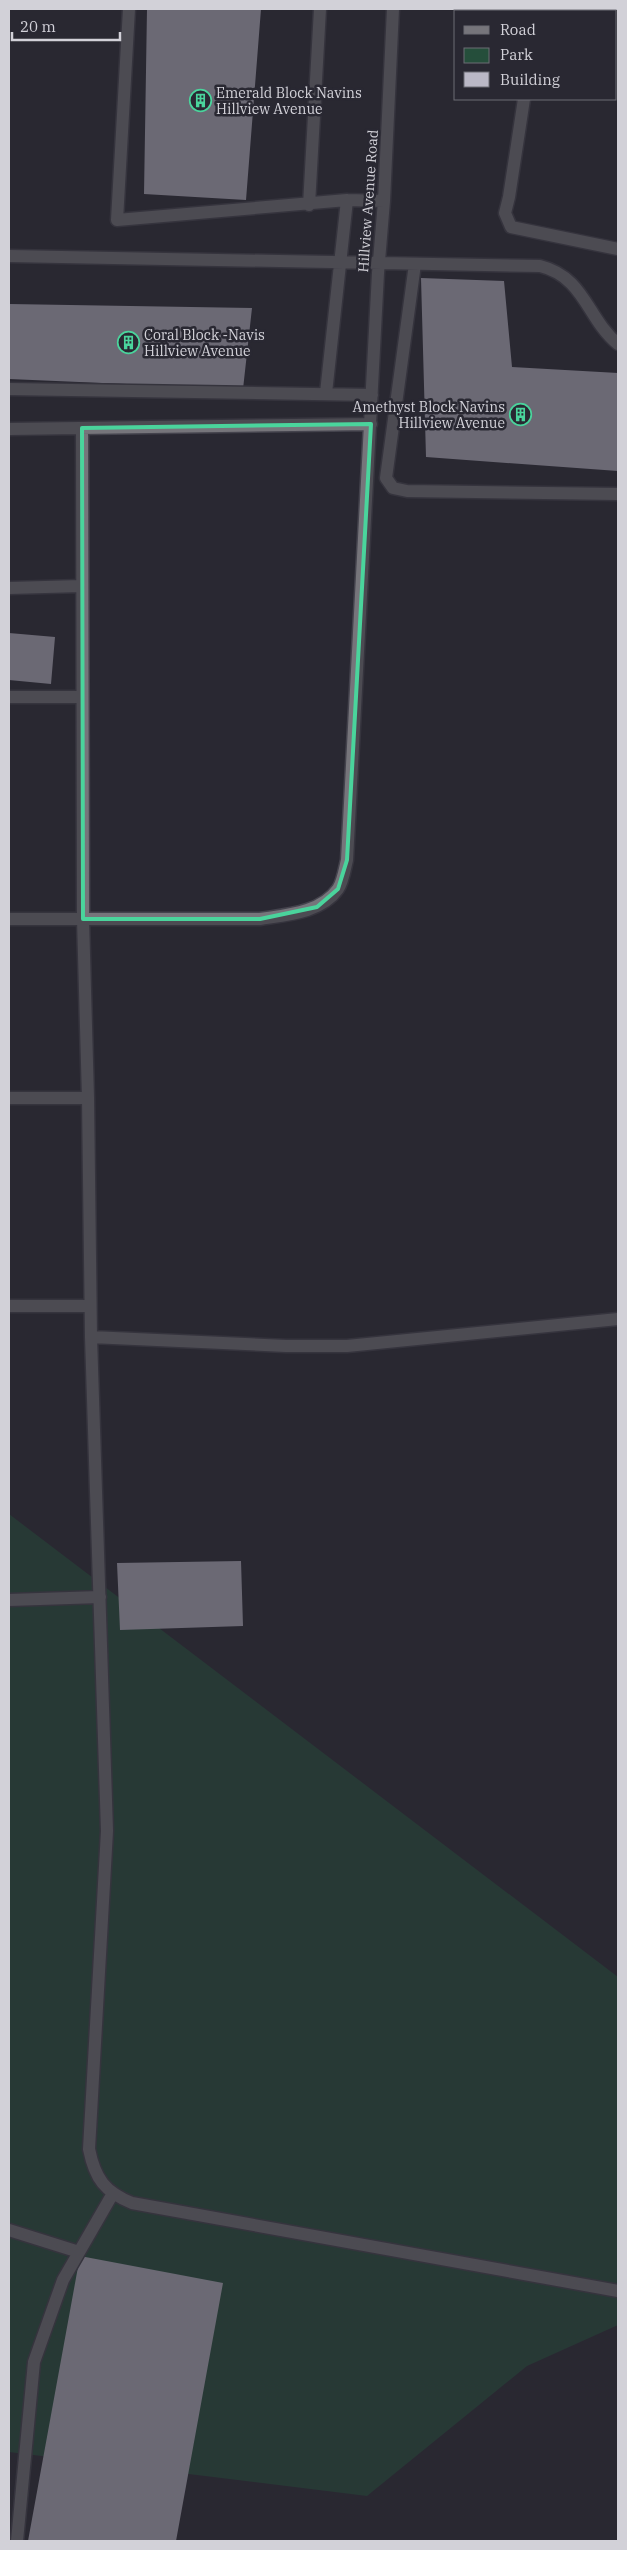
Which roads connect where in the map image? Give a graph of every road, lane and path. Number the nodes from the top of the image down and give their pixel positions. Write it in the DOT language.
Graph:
graph roads {
  1 [pos="129,9"];
  2 [pos="320,9"];
  3 [pos="392,9"];
  4 [pos="524,100"];
  5 [pos="347,200"];
  6 [pos="384,201"];
  7 [pos="309,205"];
  8 [pos="618,249"];
  9 [pos="9,256"];
  10 [pos="340,262"];
  11 [pos="379,262"];
  12 [pos="415,264"];
  13 [pos="618,344"];
  14 [pos="9,389"];
  15 [pos="326,394"];
  16 [pos="372,395"];
  17 [pos="371,424"];
  18 [pos="82,428"];
  19 [pos="9,429"];
  20 [pos="618,494"];
  21 [pos="82,586"];
  22 [pos="9,588"];
  23 [pos="82,697"];
  24 [pos="9,698"];
  25 [pos="9,919"];
  26 [pos="83,919"];
  27 [pos="9,1098"];
  28 [pos="88,1098"];
  29 [pos="9,1306"];
  30 [pos="90,1306"];
  31 [pos="618,1319"];
  32 [pos="91,1337"];
  33 [pos="100,1597"];
  34 [pos="9,1600"];
  35 [pos="112,2195"];
  36 [pos="9,2230"];
  37 [pos="79,2252"];
  38 [pos="618,2291"];
  39 [pos="17,2541"];
  1 -- 7 [label="street"];
  2 -- 7 [label="street"];
  3 -- 6 [label="street, Hillview Avenue Road"];
  4 -- 8 [label="street"];
  5 -- 6 [label="street"];
  5 -- 7 [label="street"];
  5 -- 10 [label="street"];
  6 -- 11 [label="street, Hillview Avenue Road"];
  9 -- 10 [label="street"];
  10 -- 11 [label="street"];
  10 -- 15 [label="street"];
  11 -- 12 [label="street"];
  11 -- 16 [label="street, Hillview Avenue Road"];
  12 -- 13 [label="street"];
  12 -- 20 [label="street"];
  14 -- 15 [label="street"];
  15 -- 16 [label="street"];
  16 -- 17 [label="street, Hillview Avenue Road"];
  17 -- 18 [label="street"];
  17 -- 26 [label="street, Hillview Avenue Road"];
  18 -- 19 [label="street"];
  18 -- 21 [label="street"];
  21 -- 22 [label="street"];
  21 -- 23 [label="street"];
  23 -- 24 [label="street"];
  23 -- 26 [label="street"];
  25 -- 26 [label="street, Hillview Avenue Road"];
  26 -- 28 [label="street"];
  27 -- 28 [label="street"];
  28 -- 30 [label="street"];
  29 -- 30 [label="street"];
  30 -- 32 [label="street"];
  31 -- 32 [label="street"];
  32 -- 33 [label="street"];
  33 -- 34 [label="street"];
  33 -- 35 [label="street"];
  35 -- 37 [label="street"];
  35 -- 38 [label="street"];
  36 -- 37 [label="street"];
  37 -- 39 [label="street"];
}
